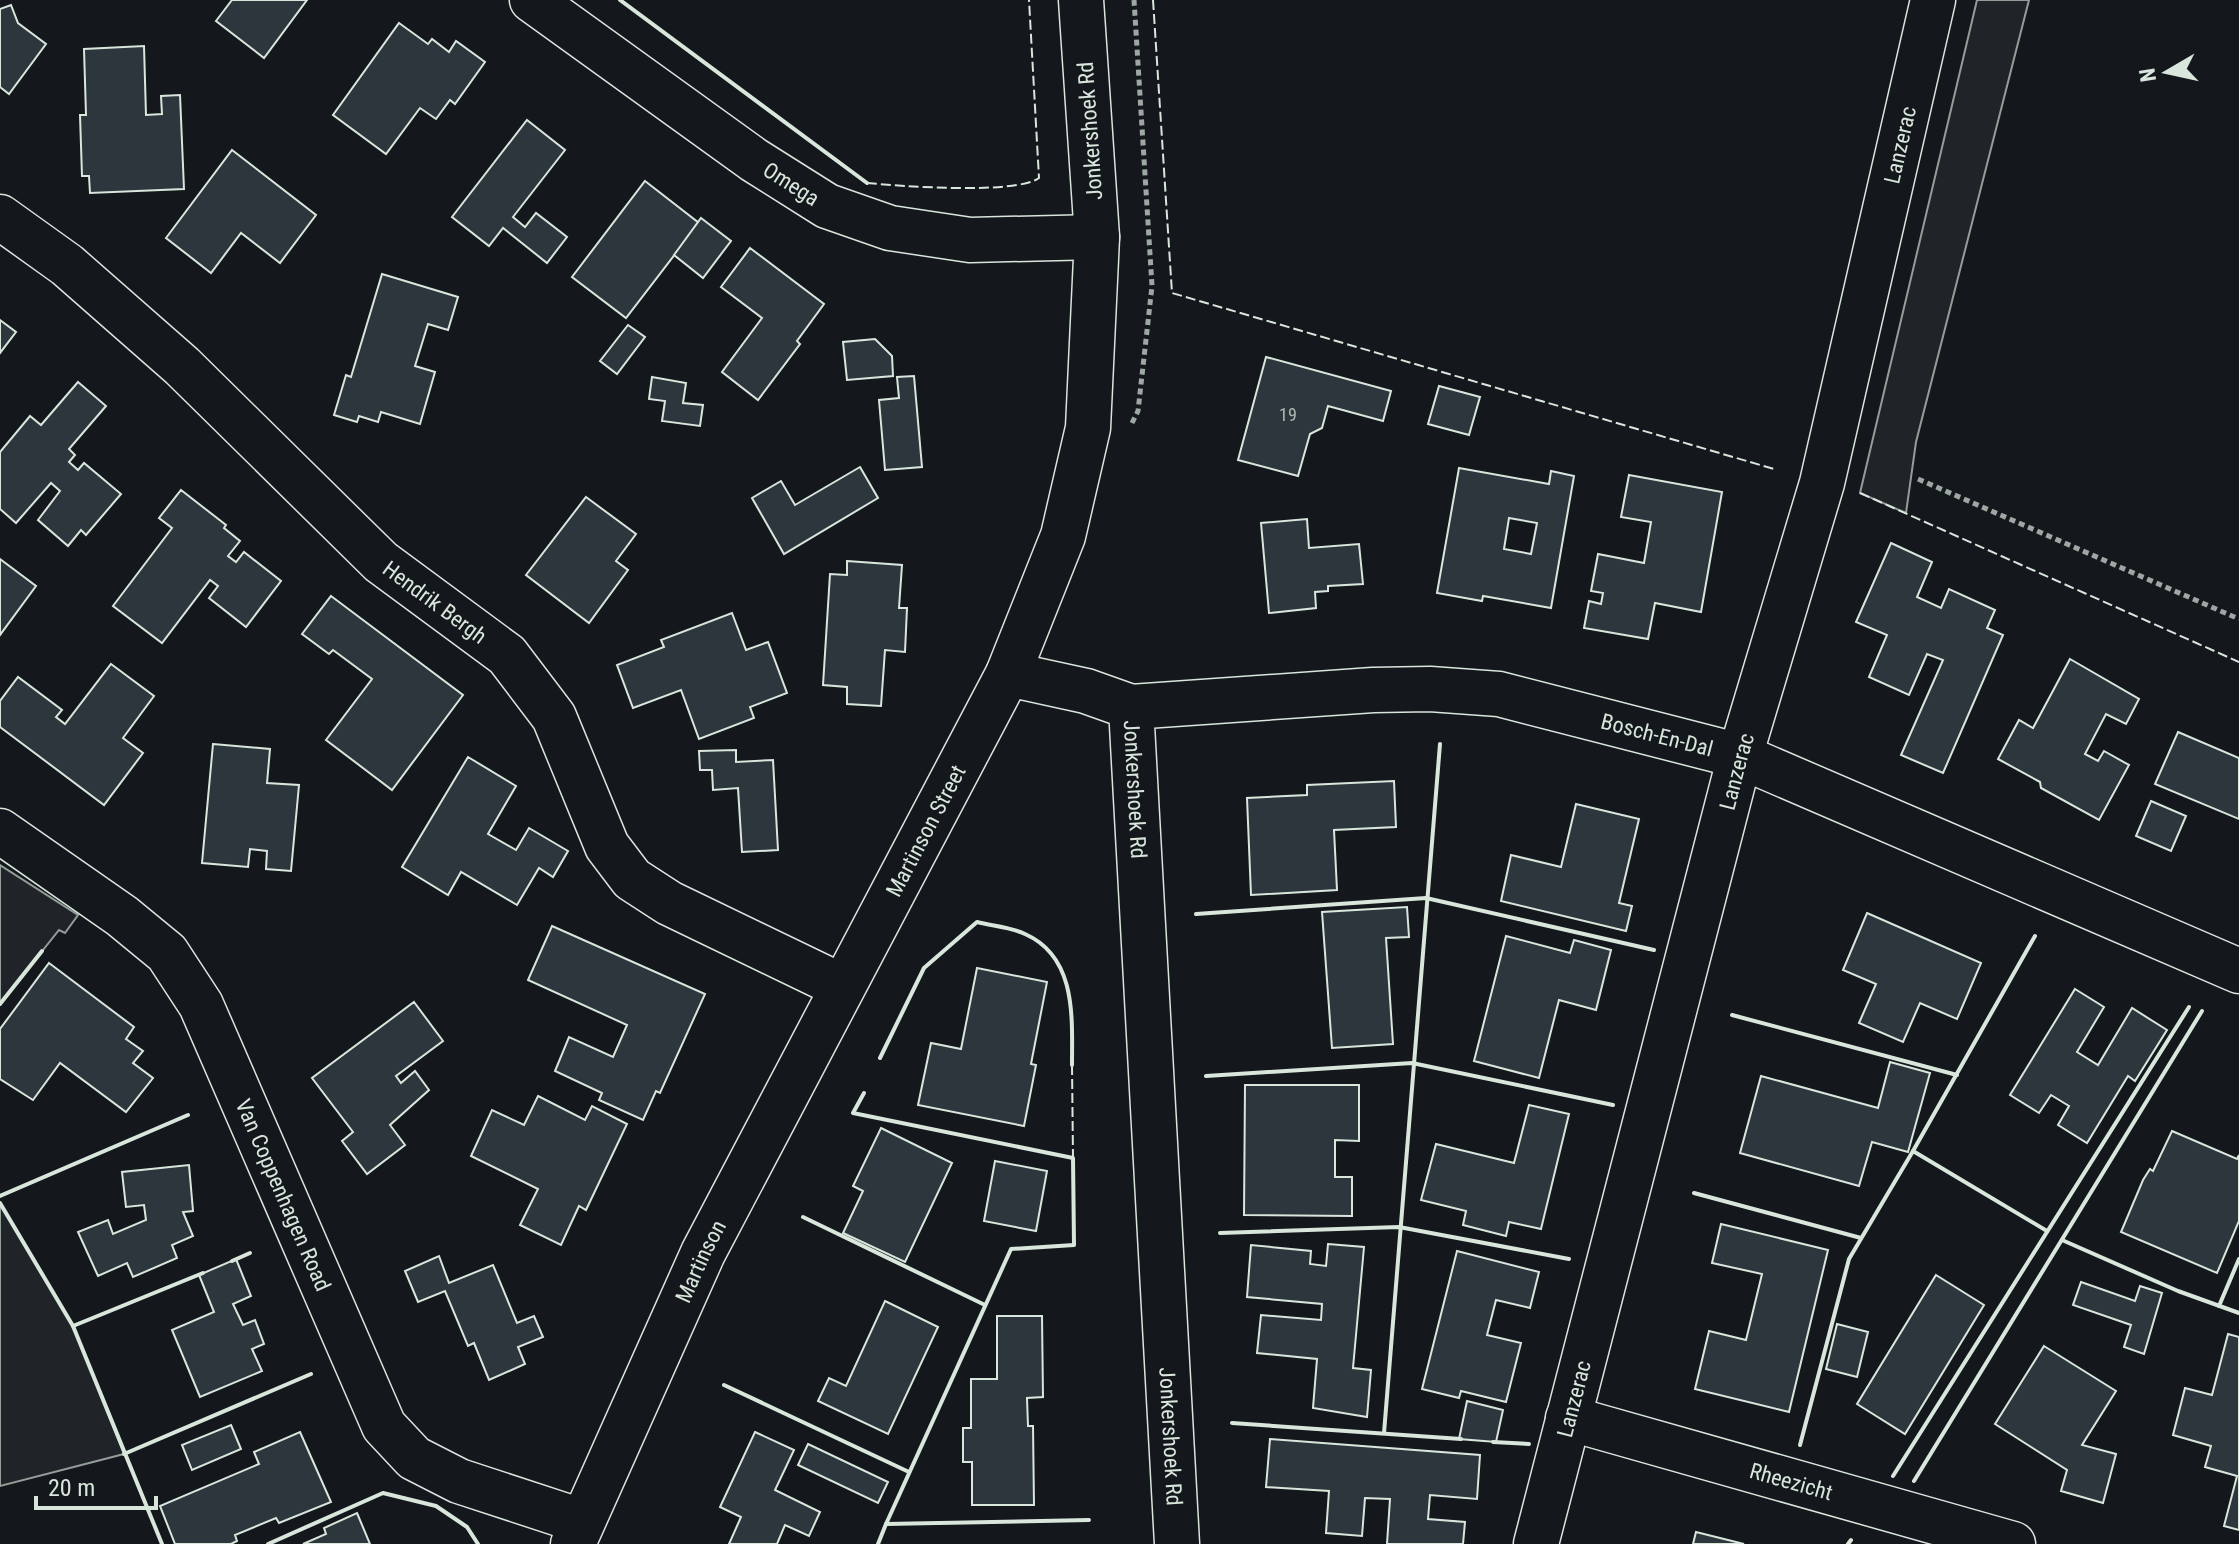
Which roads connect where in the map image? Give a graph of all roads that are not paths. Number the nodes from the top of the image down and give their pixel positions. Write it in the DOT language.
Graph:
graph roads {
  1 [pos="532,0"];
  2 [pos="1081,0"];
  3 [pos="1933,0"];
  4 [pos="0,217"];
  5 [pos="1097,237"];
  6 [pos="1008,674"];
  7 [pos="1131,707"];
  8 [pos="1740,756"];
  9 [pos="0,831"];
  10 [pos="2239,971"];
  11 [pos="841,986"];
  12 [pos="1568,1418"];
  13 [pos="577,1533"];
  14 [pos="1177,1544"];
  15 [pos="1536,1544"];
  16 [pos="2013,1544"];
  1 -- 5 [label="street, Omega"];
  2 -- 5 [label="street, Jonkershoek Rd"];
  3 -- 8 [label="street, Lanzerac"];
  4 -- 11 [label="street, Hendrik Bergh"];
  5 -- 6 [label="street, Jonkershoek Rd"];
  6 -- 7 [label="street, Jonkershoek Rd"];
  6 -- 11 [label="street, Martinson Street"];
  7 -- 8 [label="street, Bosch-En-Dal"];
  7 -- 14 [label="street, Jonkershoek Rd"];
  8 -- 10 [label="street, Bosch-En-Dal"];
  8 -- 12 [label="street, Lanzerac"];
  9 -- 13 [label="street, Van Coppenhagen Road"];
  11 -- 13 [label="street, Martinson"];
  12 -- 15 [label="street, Lanzerac"];
  12 -- 16 [label="street, Rheezicht"];
}
